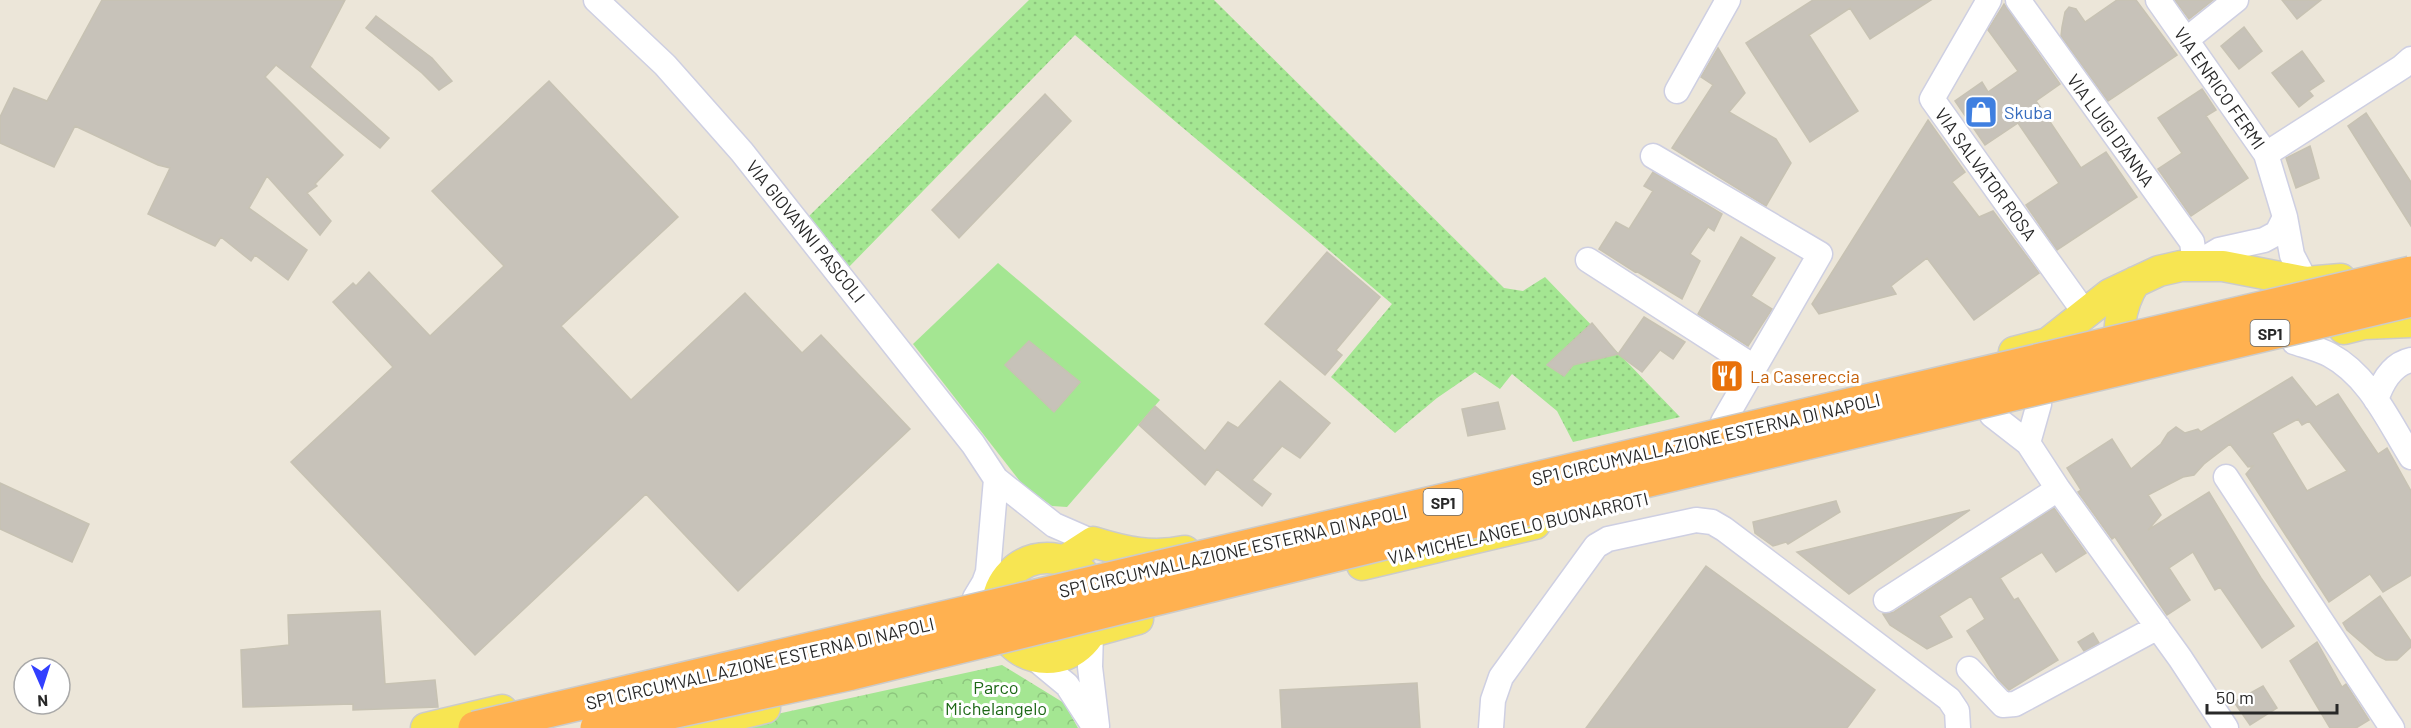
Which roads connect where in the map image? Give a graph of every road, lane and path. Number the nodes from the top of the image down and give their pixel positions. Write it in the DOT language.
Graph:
graph roads {
  1 [pos="596,0"];
  2 [pos="1728,0"];
  3 [pos="1989,0"];
  4 [pos="2018,0"];
  5 [pos="2158,0"];
  6 [pos="2236,0"];
  7 [pos="2186,40"];
  8 [pos="2411,59"];
  9 [pos="1677,92"];
  10 [pos="2266,154"];
  11 [pos="1653,156"];
  12 [pos="2285,217"];
  13 [pos="1588,260"];
  14 [pos="2411,263"];
  15 [pos="2195,264"];
  16 [pos="2411,273"];
  17 [pos="2135,282"];
  18 [pos="2306,282"];
  19 [pos="2411,300"];
  20 [pos="2085,313"];
  21 [pos="2411,322"];
  22 [pos="2294,342"];
  23 [pos="2411,360"];
  24 [pos="1754,367"];
  25 [pos="2153,374"];
  26 [pos="2376,400"];
  27 [pos="2039,404"];
  28 [pos="1992,414"];
  29 [pos="1723,422"];
  30 [pos="2028,443"];
  31 [pos="2411,457"];
  32 [pos="2226,477"];
  33 [pos="996,479"];
  34 [pos="2058,489"];
  35 [pos="1054,525"];
  36 [pos="1093,542"];
  37 [pos="1062,562"];
  38 [pos="992,592"];
  39 [pos="1887,600"];
  40 [pos="2158,627"];
  41 [pos="1092,632"];
  42 [pos="1024,652"];
  43 [pos="1969,669"];
  44 [pos="426,728"];
  45 [pos="475,728"];
  46 [pos="597,728"];
  47 [pos="680,728"];
  48 [pos="1096,728"];
  49 [pos="1491,728"];
  50 [pos="1958,728"];
  51 [pos="2226,728"];
  52 [pos="2392,728"];
  1 -- 33 [label="street, VIA GIOVANNI PASCOLI"];
  2 -- 9 [label="street"];
  3 -- 20 [label="street, VIA SALVATOR ROSA"];
  4 -- 15 [label="street, VIA LUIGI D'ANNA"];
  5 -- 7 [label="street, VIA ENRICO FERMI"];
  6 -- 7 [label="street"];
  7 -- 10 [label="street, VIA ENRICO FERMI"];
  8 -- 10 [label="street"];
  10 -- 12 [label="street, VIA ENRICO FERMI"];
  11 -- 24 [label="street"];
  12 -- 15 [label="street"];
  12 -- 18 [label="street, VIA ENRICO FERMI"];
  13 -- 24 [label="street"];
  14 -- 18 [label="main road"];
  15 -- 17 [label="main road"];
  15 -- 18 [label="main road"];
  16 -- 45 [label="highway, SP1 CIRCUMVALLAZIONE ESTERNA DI NAPOLI / SP1, bridge"];
  17 -- 20 [label="main road"];
  17 -- 25 [label="main road"];
  19 -- 46 [label="highway, SP1 CIRCUMVALLAZIONE ESTERNA DI NAPOLI / SP1, bridge"];
  20 -- 29 [label="main road"];
  21 -- 22 [label="main road, VIA MICHELANGELO BUONARROTI"];
  22 -- 25 [label="main road, VIA MICHELANGELO BUONARROTI"];
  22 -- 26 [label="street"];
  23 -- 26 [label="street"];
  24 -- 29 [label="street"];
  25 -- 27 [label="main road, VIA MICHELANGELO BUONARROTI"];
  26 -- 31 [label="street"];
  27 -- 28 [label="main road, VIA MICHELANGELO BUONARROTI"];
  27 -- 30 [label="street"];
  28 -- 30 [label="street"];
  28 -- 41 [label="main road, VIA MICHELANGELO BUONARROTI"];
  29 -- 36 [label="main road"];
  30 -- 34 [label="street"];
  32 -- 52 [label="street"];
  33 -- 35 [label="street, VIA GIOVANNI PASCOLI"];
  33 -- 38 [label="street"];
  34 -- 39 [label="street"];
  34 -- 40 [label="street"];
  35 -- 36 [label="street, VIA GIOVANNI PASCOLI"];
  35 -- 37 [label="street"];
  36 -- 37 [label="main road"];
  37 -- 38 [label="main road"];
  37 -- 41 [label="main road"];
  38 -- 42 [label="main road"];
  38 -- 44 [label="main road"];
  40 -- 43 [label="street"];
  40 -- 51 [label="street"];
  41 -- 42 [label="main road"];
  41 -- 48 [label="street"];
  42 -- 47 [label="main road"];
  42 -- 48 [label="street"];
  49 -- 50 [label="street"];
}
